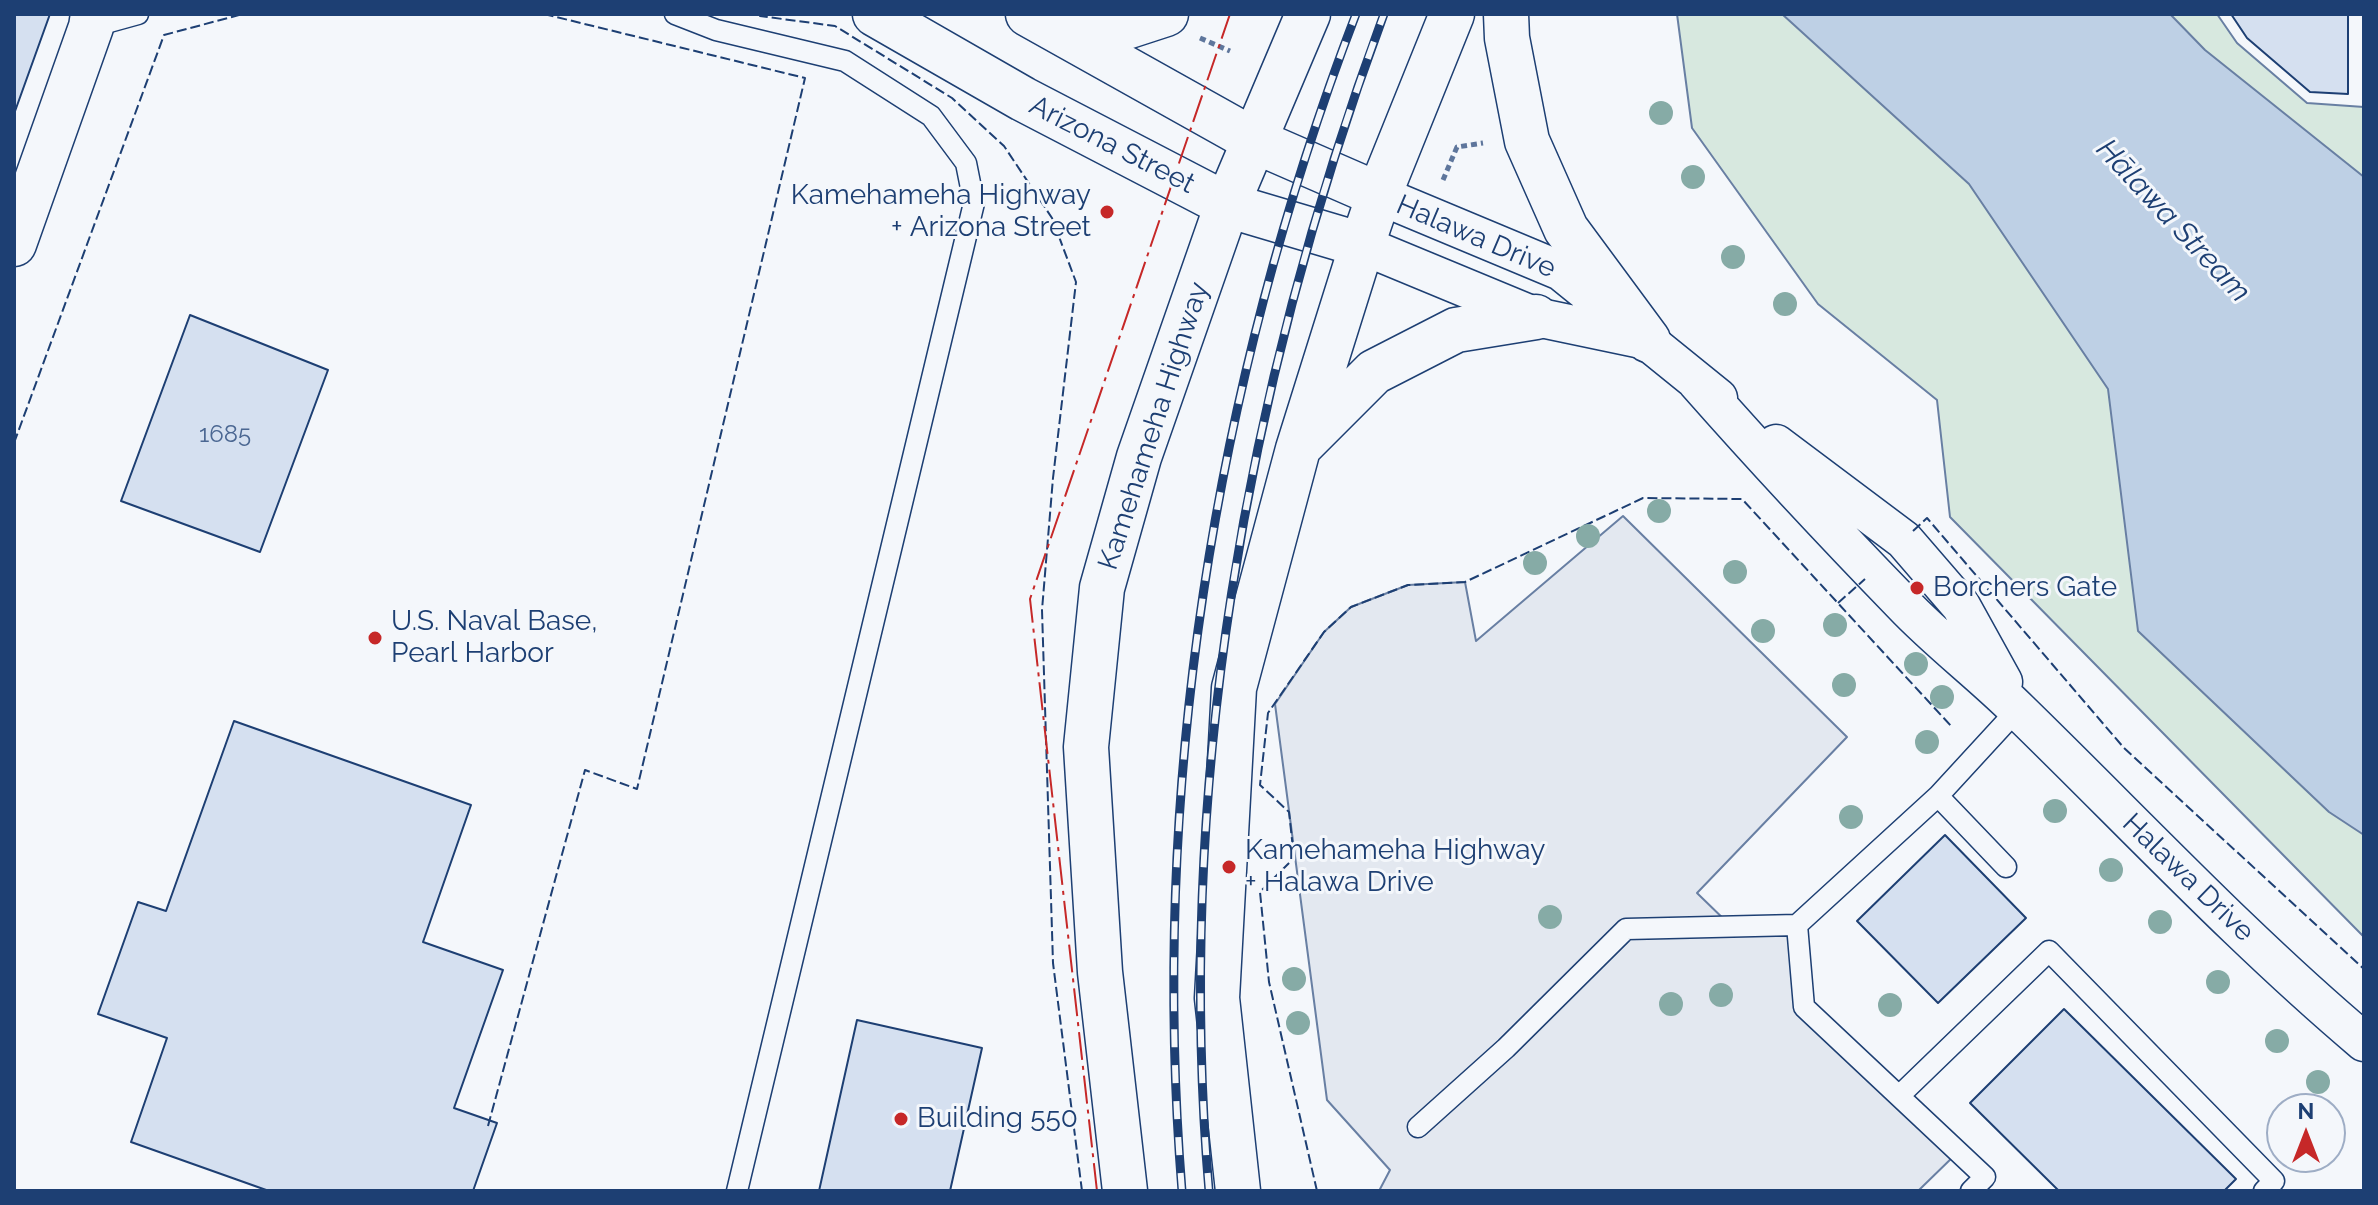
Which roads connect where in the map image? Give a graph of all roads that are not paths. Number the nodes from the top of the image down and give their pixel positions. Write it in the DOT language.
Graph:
graph roads {
  1 [pos="138,14"];
  2 [pos="675,14"];
  3 [pos="875,14"];
  4 [pos="1308,14"];
  5 [pos="1452,14"];
  6 [pos="1506,14"];
  7 [pos="95,18"];
  8 [pos="1042,21"];
  9 [pos="1181,25"];
  10 [pos="1255,141"];
  11 [pos="1379,195"];
  12 [pos="1227,205"];
  13 [pos="14,244"];
  14 [pos="1362,245"];
  15 [pos="1536,317"];
  16 [pos="1648,340"];
  17 [pos="1298,449"];
  18 [pos="2018,709"];
  19 [pos="1938,796"];
  20 [pos="2006,867"];
  21 [pos="1797,925"];
  22 [pos="2364,1042"];
  23 [pos="1899,1096"];
  24 [pos="1418,1127"];
  25 [pos="737,1191"];
  26 [pos="1125,1191"];
  27 [pos="1238,1191"];
  28 [pos="1971,1191"];
  29 [pos="2264,1191"];
  1 -- 7 [label="lane"];
  2 -- 25 [label="lane"];
  3 -- 12 [label="main road, Arizona Street"];
  4 -- 10 [label="main road, Kamehameha Highway"];
  5 -- 11 [label="main road"];
  6 -- 16 [label="main road"];
  7 -- 13 [label="main road"];
  8 -- 9 [label="main road"];
  8 -- 10 [label="main road"];
  10 -- 11 [label="main road"];
  10 -- 12 [label="main road, Kamehameha Highway"];
  11 -- 14 [label="main road"];
  11 -- 16 [label="street, Halawa Drive"];
  12 -- 14 [label="main road, Arizona Street"];
  12 -- 26 [label="main road, Kamehameha Highway"];
  14 -- 15 [label="street, Halawa Drive"];
  14 -- 17 [label="main road"];
  15 -- 16 [label="street, Halawa Drive"];
  15 -- 17 [label="main road"];
  16 -- 18 [label="street, Halawa Drive"];
  17 -- 27 [label="main road"];
  18 -- 19 [label="lane"];
  18 -- 22 [label="street, Halawa Drive"];
  19 -- 20 [label="lane"];
  19 -- 21 [label="lane"];
  21 -- 23 [label="lane"];
  21 -- 24 [label="lane"];
  23 -- 28 [label="lane"];
  23 -- 29 [label="lane"];
}
